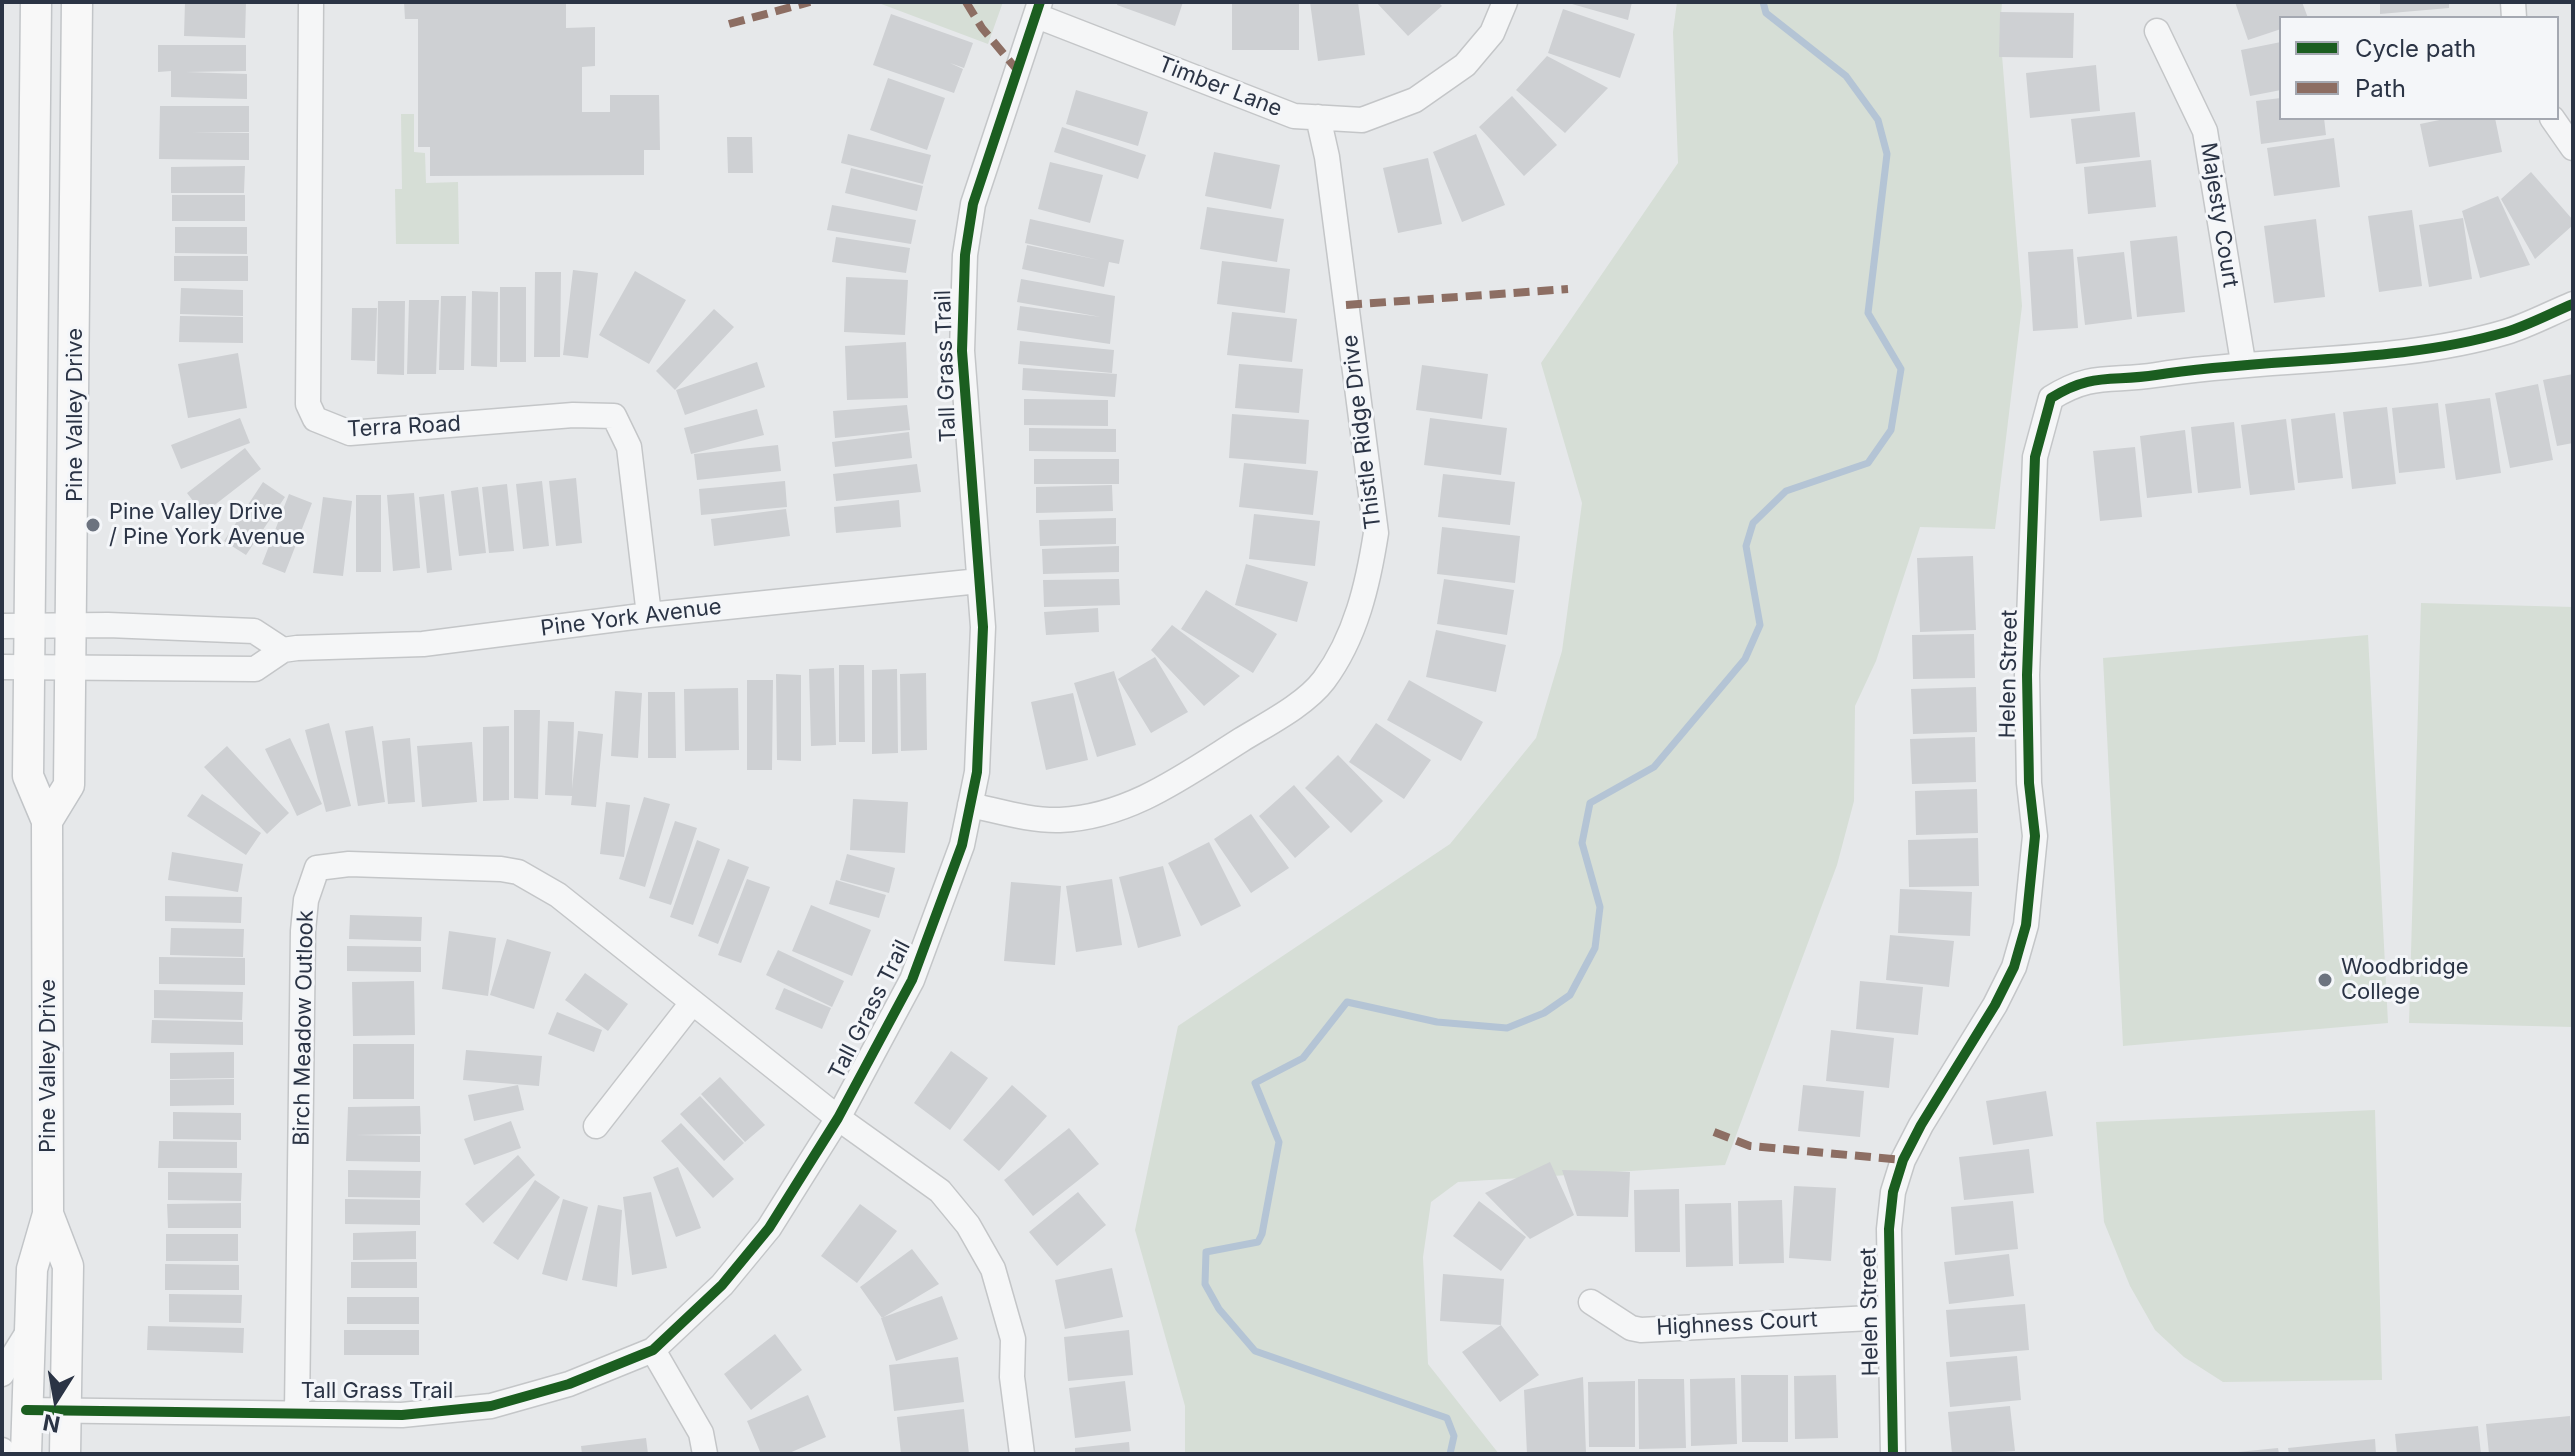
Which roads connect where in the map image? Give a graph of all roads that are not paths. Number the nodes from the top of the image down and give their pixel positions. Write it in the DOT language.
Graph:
graph roads {
  1 [pos="36,2"];
  2 [pos="77,2"];
  3 [pos="311,2"];
  4 [pos="1505,2"];
  5 [pos="1038,9"];
  6 [pos="2157,31"];
  7 [pos="1318,117"];
  8 [pos="2553,120"];
  9 [pos="2573,148"];
  10 [pos="2573,304"];
  11 [pos="2243,362"];
  12 [pos="979,581"];
  13 [pos="649,615"];
  14 [pos="73,625"];
  15 [pos="16,626"];
  16 [pos="283,650"];
  17 [pos="15,668"];
  18 [pos="70,670"];
  19 [pos="970,805"];
  20 [pos="47,821"];
  21 [pos="692,1003"];
  22 [pos="838,1118"];
  23 [pos="596,1126"];
  24 [pos="48,1214"];
  25 [pos="1591,1302"];
  26 [pos="1890,1317"];
  27 [pos="28,1332"];
  28 [pos="653,1350"];
  29 [pos="2,1374"];
  30 [pos="65,1409"];
  31 [pos="26,1410"];
  32 [pos="297,1412"];
  33 [pos="26,1454"];
  34 [pos="65,1454"];
  35 [pos="705,1454"];
  36 [pos="1022,1454"];
  37 [pos="1893,1454"];
  1 -- 15 [label="main road, Pine Valley Drive"];
  2 -- 14 [label="main road, Pine Valley Drive"];
  3 -- 13 [label="street, Terra Road"];
  4 -- 7 [label="street, Timber Lane"];
  5 -- 7 [label="street, Timber Lane"];
  5 -- 12 [label="street, Tall Grass Trail"];
  6 -- 11 [label="street, Majesty Court"];
  7 -- 19 [label="street, Thistle Ridge Drive"];
  8 -- 9 [label="street"];
  10 -- 11 [label="street, Helen Street"];
  11 -- 26 [label="street, Helen Street"];
  12 -- 13 [label="street, Pine York Avenue"];
  12 -- 19 [label="street, Tall Grass Trail"];
  13 -- 16 [label="street, Pine York Avenue"];
  14 -- 15 [label="street"];
  14 -- 16 [label="street"];
  14 -- 18 [label="main road, Pine Valley Drive"];
  15 -- 17 [label="main road, Pine Valley Drive"];
  16 -- 18 [label="street, Pine York Avenue"];
  17 -- 18 [label="street, Pine York Avenue"];
  17 -- 20 [label="main road, Pine Valley Drive"];
  18 -- 20 [label="main road, Pine Valley Drive"];
  19 -- 22 [label="street, Tall Grass Trail"];
  20 -- 24 [label="main road, Pine Valley Drive"];
  21 -- 22 [label="street, Birch Meadow Outlook"];
  21 -- 23 [label="street"];
  21 -- 32 [label="street, Birch Meadow Outlook"];
  22 -- 28 [label="street, Tall Grass Trail"];
  22 -- 36 [label="street, Birch Meadow Outlook"];
  24 -- 27 [label="main road, Pine Valley Drive"];
  24 -- 30 [label="main road, Pine Valley Drive"];
  25 -- 26 [label="street, Highness Court"];
  26 -- 37 [label="street, Helen Street"];
  27 -- 29 [label="street"];
  27 -- 31 [label="main road, Pine Valley Drive"];
  28 -- 32 [label="street, Tall Grass Trail"];
  28 -- 35 [label="street"];
  30 -- 31 [label="street, Tall Grass Trail"];
  30 -- 32 [label="street, Tall Grass Trail"];
  30 -- 34 [label="main road, Pine Valley Drive"];
  31 -- 33 [label="main road, Pine Valley Drive"];
}
